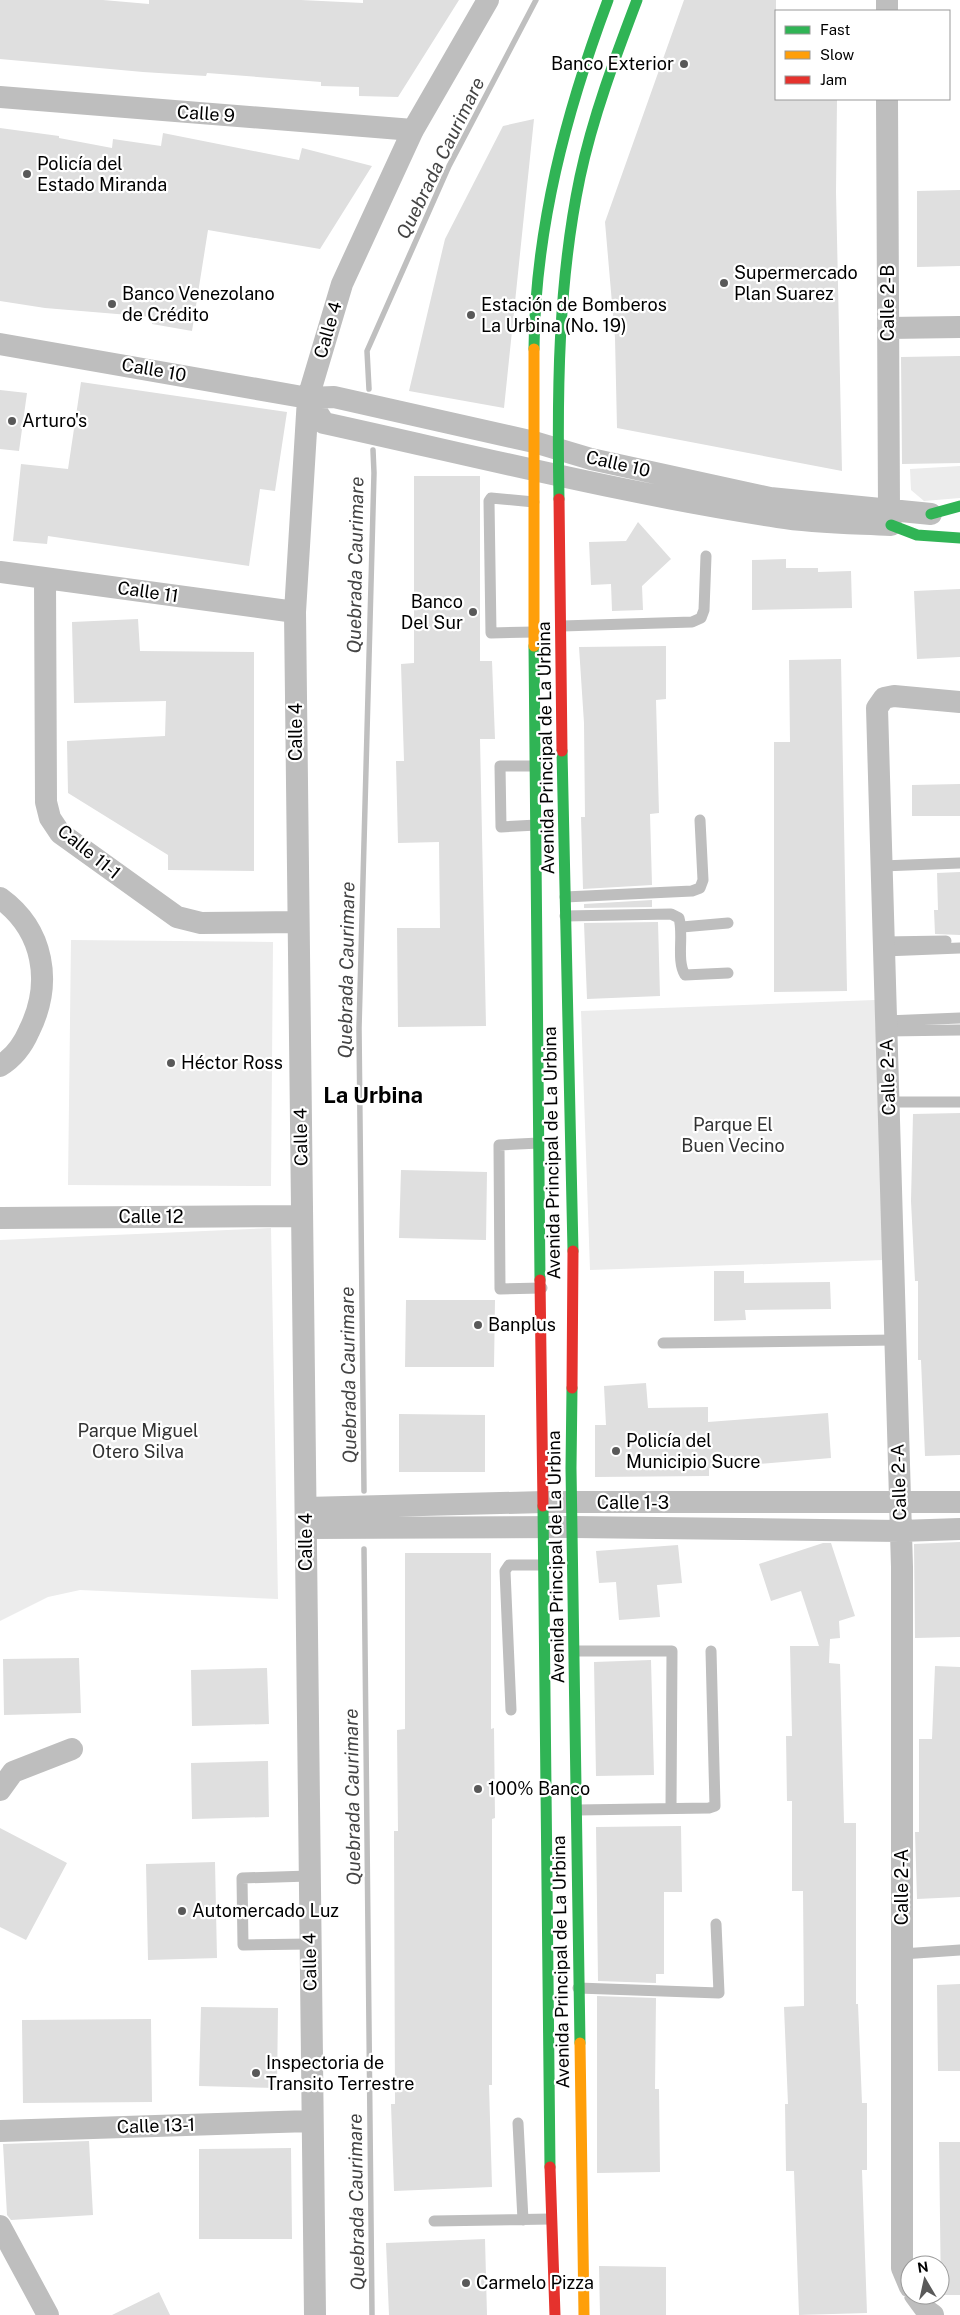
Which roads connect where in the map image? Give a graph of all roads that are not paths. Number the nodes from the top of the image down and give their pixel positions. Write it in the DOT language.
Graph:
graph roads {
  1 [pos="488,0"];
  2 [pos="608,0"];
  3 [pos="637,0"];
  4 [pos="0,97"];
  5 [pos="887,100"];
  6 [pos="413,130"];
  7 [pos="960,327"];
  8 [pos="888,328"];
  9 [pos="0,344"];
  10 [pos="308,398"];
  11 [pos="534,442"];
  12 [pos="558,449"];
  13 [pos="533,472"];
  14 [pos="558,477"];
  15 [pos="534,502"];
  16 [pos="960,506"];
  17 [pos="931,514"];
  18 [pos="960,514"];
  19 [pos="890,517"];
  20 [pos="960,528"];
  21 [pos="960,538"];
  22 [pos="706,556"];
  23 [pos="0,572"];
  24 [pos="45,579"];
  25 [pos="296,612"];
  26 [pos="562,626"];
  27 [pos="534,632"];
  28 [pos="960,702"];
  29 [pos="536,766"];
  30 [pos="700,820"];
  31 [pos="537,825"];
  32 [pos="960,862"];
  33 [pos="882,866"];
  34 [pos="565,897"];
  35 [pos="0,898"];
  36 [pos="565,916"];
  37 [pos="298,922"];
  38 [pos="728,924"];
  39 [pos="682,927"];
  40 [pos="960,941"];
  41 [pos="884,947"];
  42 [pos="960,948"];
  43 [pos="728,973"];
  44 [pos="960,1018"];
  45 [pos="886,1026"];
  46 [pos="960,1030"];
  47 [pos="0,1066"];
  48 [pos="888,1102"];
  49 [pos="960,1102"];
  50 [pos="540,1143"];
  51 [pos="302,1216"];
  52 [pos="0,1218"];
  53 [pos="542,1288"];
  54 [pos="895,1340"];
  55 [pos="663,1343"];
  56 [pos="544,1502"];
  57 [pos="960,1502"];
  58 [pos="572,1503"];
  59 [pos="900,1503"];
  60 [pos="306,1518"];
  61 [pos="545,1527"];
  62 [pos="573,1527"];
  63 [pos="960,1529"];
  64 [pos="900,1531"];
  65 [pos="545,1565"];
  66 [pos="575,1651"];
  67 [pos="711,1651"];
  68 [pos="511,1710"];
  69 [pos="72,1748"];
  70 [pos="0,1790"];
  71 [pos="671,1807"];
  72 [pos="577,1810"];
  73 [pos="309,1876"];
  74 [pos="716,1924"];
  75 [pos="310,1944"];
  76 [pos="960,1950"];
  77 [pos="902,1954"];
  78 [pos="578,1988"];
  79 [pos="311,2121"];
  80 [pos="518,2123"];
  81 [pos="0,2131"];
  82 [pos="551,2219"];
  83 [pos="523,2220"];
  84 [pos="434,2221"];
  85 [pos="0,2226"];
  86 [pos="906,2255"];
  87 [pos="922,2305"];
  88 [pos="48,2315"];
  89 [pos="315,2315"];
  90 [pos="555,2315"];
  91 [pos="584,2315"];
  92 [pos="933,2315"];
  1 -- 6 [label="street, Calle 4"];
  2 -- 11 [label="main road, Avenida Principal de La Urbina"];
  3 -- 12 [label="main road, Avenida Principal de La Urbina"];
  4 -- 6 [label="street, Calle 9"];
  5 -- 8 [label="street, Calle 2-B"];
  6 -- 10 [label="street, Calle 4"];
  7 -- 8 [label="street"];
  8 -- 19 [label="street, Calle 2-B"];
  9 -- 10 [label="street, Calle 10"];
  10 -- 11 [label="street, Calle 10"];
  10 -- 13 [label="street, Calle 10"];
  10 -- 25 [label="street, Calle 4"];
  11 -- 12 [label="street, Calle 10"];
  11 -- 13 [label="main road, Avenida Principal de La Urbina"];
  12 -- 14 [label="main road, Avenida Principal de La Urbina"];
  12 -- 19 [label="street, Calle 10"];
  13 -- 14 [label="street, Calle 10"];
  13 -- 15 [label="main road, Avenida Principal de La Urbina"];
  14 -- 19 [label="street, Calle 10"];
  14 -- 26 [label="main road, Avenida Principal de La Urbina"];
  15 -- 27 [label="main road, Avenida Principal de La Urbina"];
  15 -- 27 [label="lane"];
  16 -- 17 [label="main road"];
  17 -- 18 [label="main road"];
  17 -- 19 [label="street, Calle 10"];
  19 -- 20 [label="main road"];
  19 -- 21 [label="main road"];
  22 -- 26 [label="lane"];
  23 -- 24 [label="street, Calle 11"];
  24 -- 25 [label="street, Calle 11"];
  24 -- 37 [label="street, Calle 11-1"];
  25 -- 37 [label="street, Calle 4"];
  26 -- 34 [label="main road, Avenida Principal de La Urbina"];
  27 -- 29 [label="main road, Avenida Principal de La Urbina"];
  28 -- 33 [label="street, Calle 2-A"];
  29 -- 31 [label="main road, Avenida Principal de La Urbina"];
  29 -- 31 [label="lane"];
  30 -- 34 [label="lane"];
  31 -- 50 [label="main road, Avenida Principal de La Urbina"];
  32 -- 33 [label="lane"];
  33 -- 41 [label="street, Calle 2-A"];
  34 -- 36 [label="main road, Avenida Principal de La Urbina"];
  35 -- 47 [label="street"];
  36 -- 39 [label="lane"];
  36 -- 58 [label="main road, Avenida Principal de La Urbina"];
  37 -- 51 [label="street, Calle 4"];
  38 -- 39 [label="lane"];
  39 -- 43 [label="lane"];
  40 -- 41 [label="lane"];
  41 -- 42 [label="lane"];
  41 -- 45 [label="street, Calle 2-A"];
  44 -- 45 [label="lane"];
  45 -- 46 [label="lane"];
  45 -- 48 [label="street, Calle 2-A"];
  48 -- 49 [label="lane"];
  48 -- 54 [label="street, Calle 2-A"];
  50 -- 53 [label="main road, Avenida Principal de La Urbina"];
  50 -- 53 [label="lane"];
  51 -- 52 [label="street, Calle 12"];
  51 -- 60 [label="street, Calle 4"];
  53 -- 56 [label="main road, Avenida Principal de La Urbina"];
  54 -- 55 [label="lane"];
  54 -- 59 [label="street, Calle 2-A"];
  56 -- 58 [label="street, Calle 1-3"];
  56 -- 60 [label="street, Calle 1-3"];
  56 -- 61 [label="main road, Avenida Principal de La Urbina"];
  57 -- 59 [label="street, Calle 1-3"];
  58 -- 59 [label="street, Calle 1-3"];
  58 -- 62 [label="main road, Avenida Principal de La Urbina"];
  59 -- 64 [label="street, Calle 2-A"];
  60 -- 61 [label="street, Calle 1-3"];
  60 -- 73 [label="street, Calle 4"];
  61 -- 62 [label="street, Calle 1-3"];
  61 -- 65 [label="main road, Avenida Principal de La Urbina"];
  62 -- 64 [label="street, Calle 1-3"];
  62 -- 66 [label="main road, Avenida Principal de La Urbina"];
  63 -- 64 [label="street, Calle 1-3"];
  64 -- 77 [label="street, Calle 2-A"];
  65 -- 68 [label="lane"];
  65 -- 82 [label="main road, Avenida Principal de La Urbina"];
  66 -- 71 [label="lane"];
  66 -- 72 [label="main road, Avenida Principal de La Urbina"];
  67 -- 71 [label="lane"];
  69 -- 70 [label="street"];
  71 -- 72 [label="lane"];
  72 -- 78 [label="main road, Avenida Principal de La Urbina"];
  73 -- 75 [label="street, Calle 4"];
  73 -- 75 [label="lane"];
  74 -- 78 [label="lane"];
  75 -- 79 [label="street, Calle 4"];
  76 -- 77 [label="lane"];
  77 -- 86 [label="street, Calle 2-A"];
  78 -- 91 [label="main road, Avenida Principal de La Urbina"];
  79 -- 81 [label="street, Calle 13-1"];
  79 -- 89 [label="street, Calle 4"];
  80 -- 83 [label="lane"];
  82 -- 83 [label="lane"];
  82 -- 90 [label="main road, Avenida Principal de La Urbina"];
  83 -- 84 [label="lane"];
  85 -- 88 [label="street"];
  87 -- 92 [label="street"];
}
